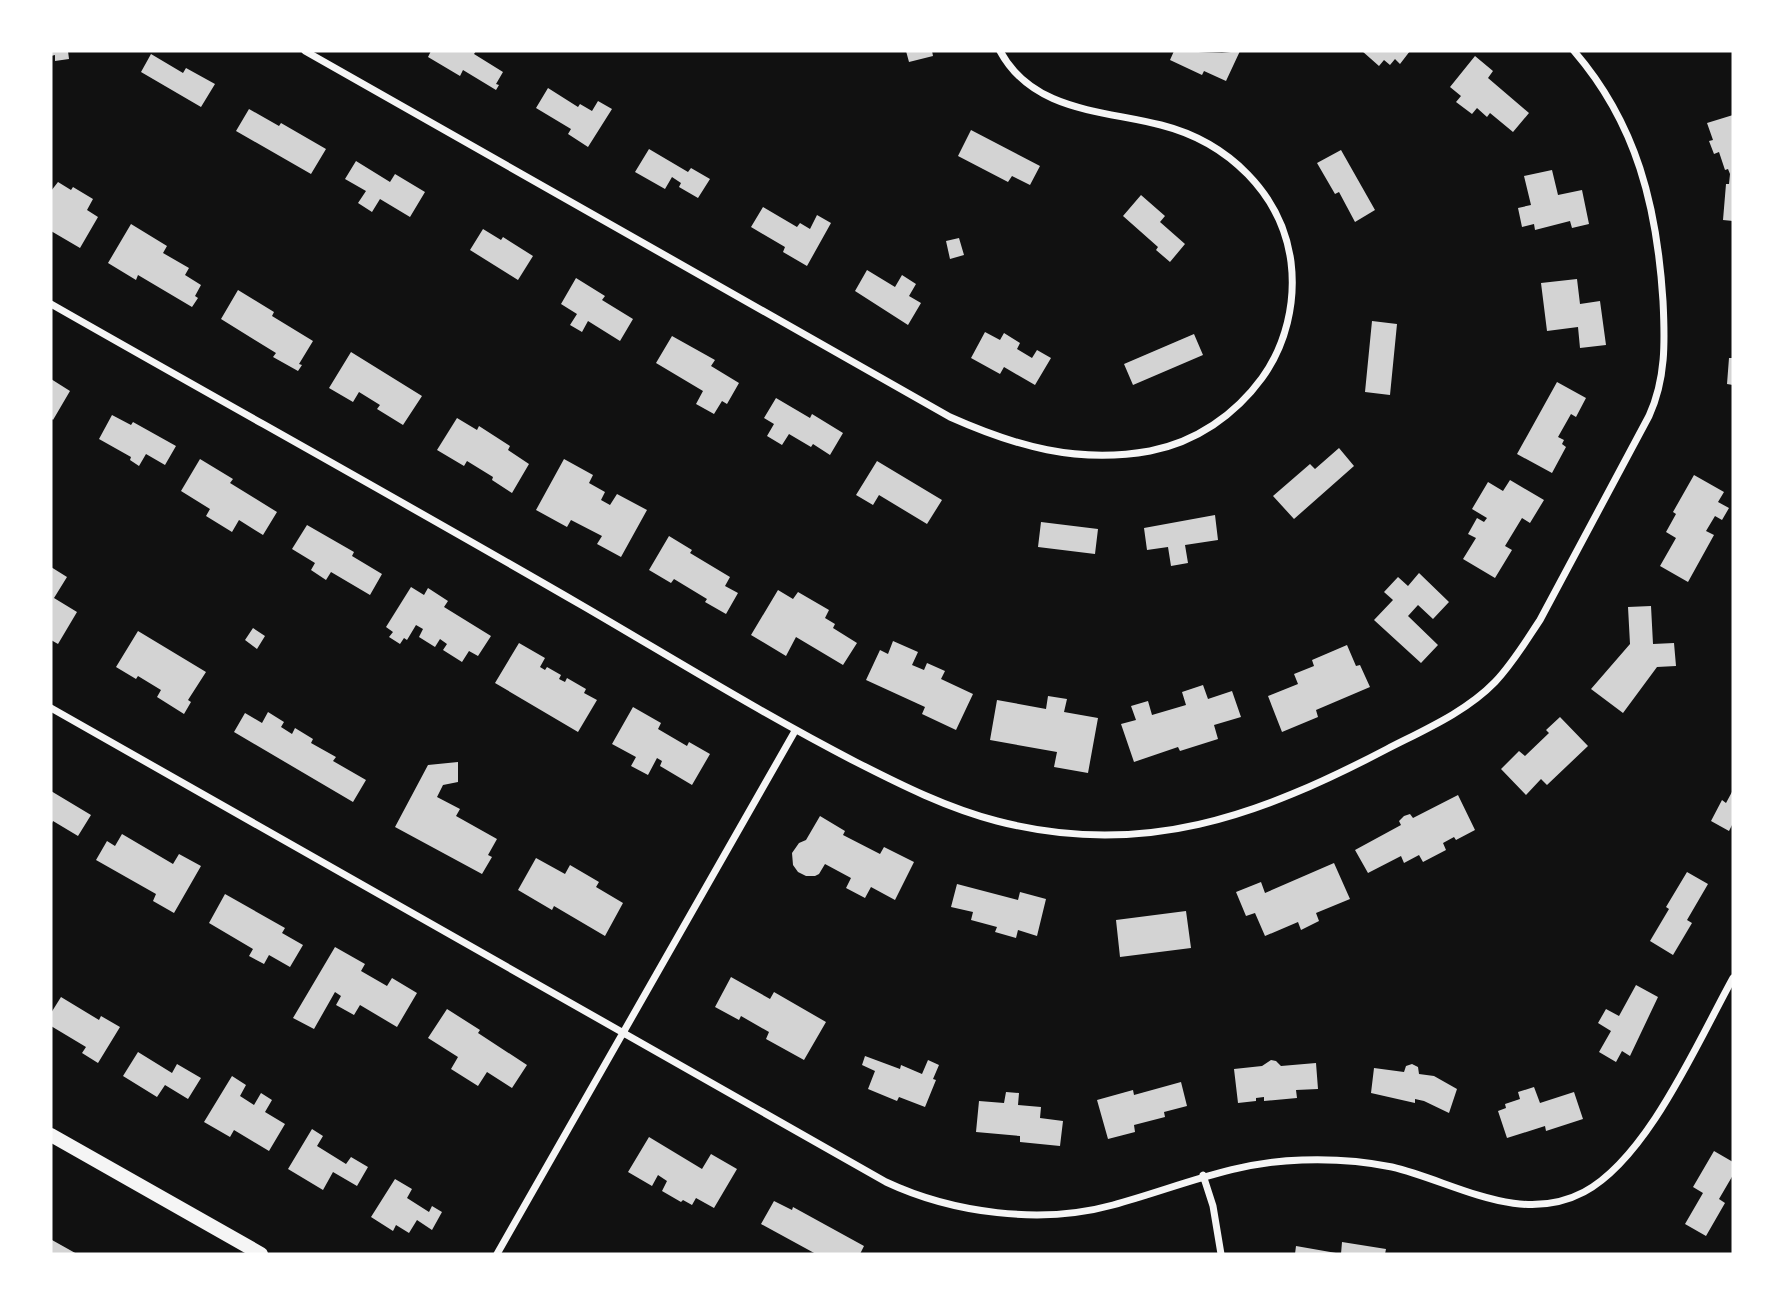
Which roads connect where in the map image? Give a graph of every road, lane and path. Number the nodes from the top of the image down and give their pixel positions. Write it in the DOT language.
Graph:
graph roads {
  1 [pos="305,51"];
  2 [pos="1000,51"];
  3 [pos="1574,51"];
  4 [pos="51,304"];
  5 [pos="51,708"];
  6 [pos="795,731"];
  7 [pos="1733,978"];
  8 [pos="623,1034"];
  9 [pos="51,1135"];
  10 [pos="1203,1175"];
  11 [pos="261,1254"];
  12 [pos="497,1254"];
  13 [pos="1221,1254"];
  1 -- 2 [label="street"];
  3 -- 6 [label="street"];
  4 -- 6 [label="street"];
  5 -- 8 [label="street"];
  6 -- 8 [label="street"];
  7 -- 10 [label="street"];
  8 -- 10 [label="street"];
  8 -- 12 [label="street"];
  9 -- 11 [label="main road"];
  10 -- 13 [label="street"];
}
